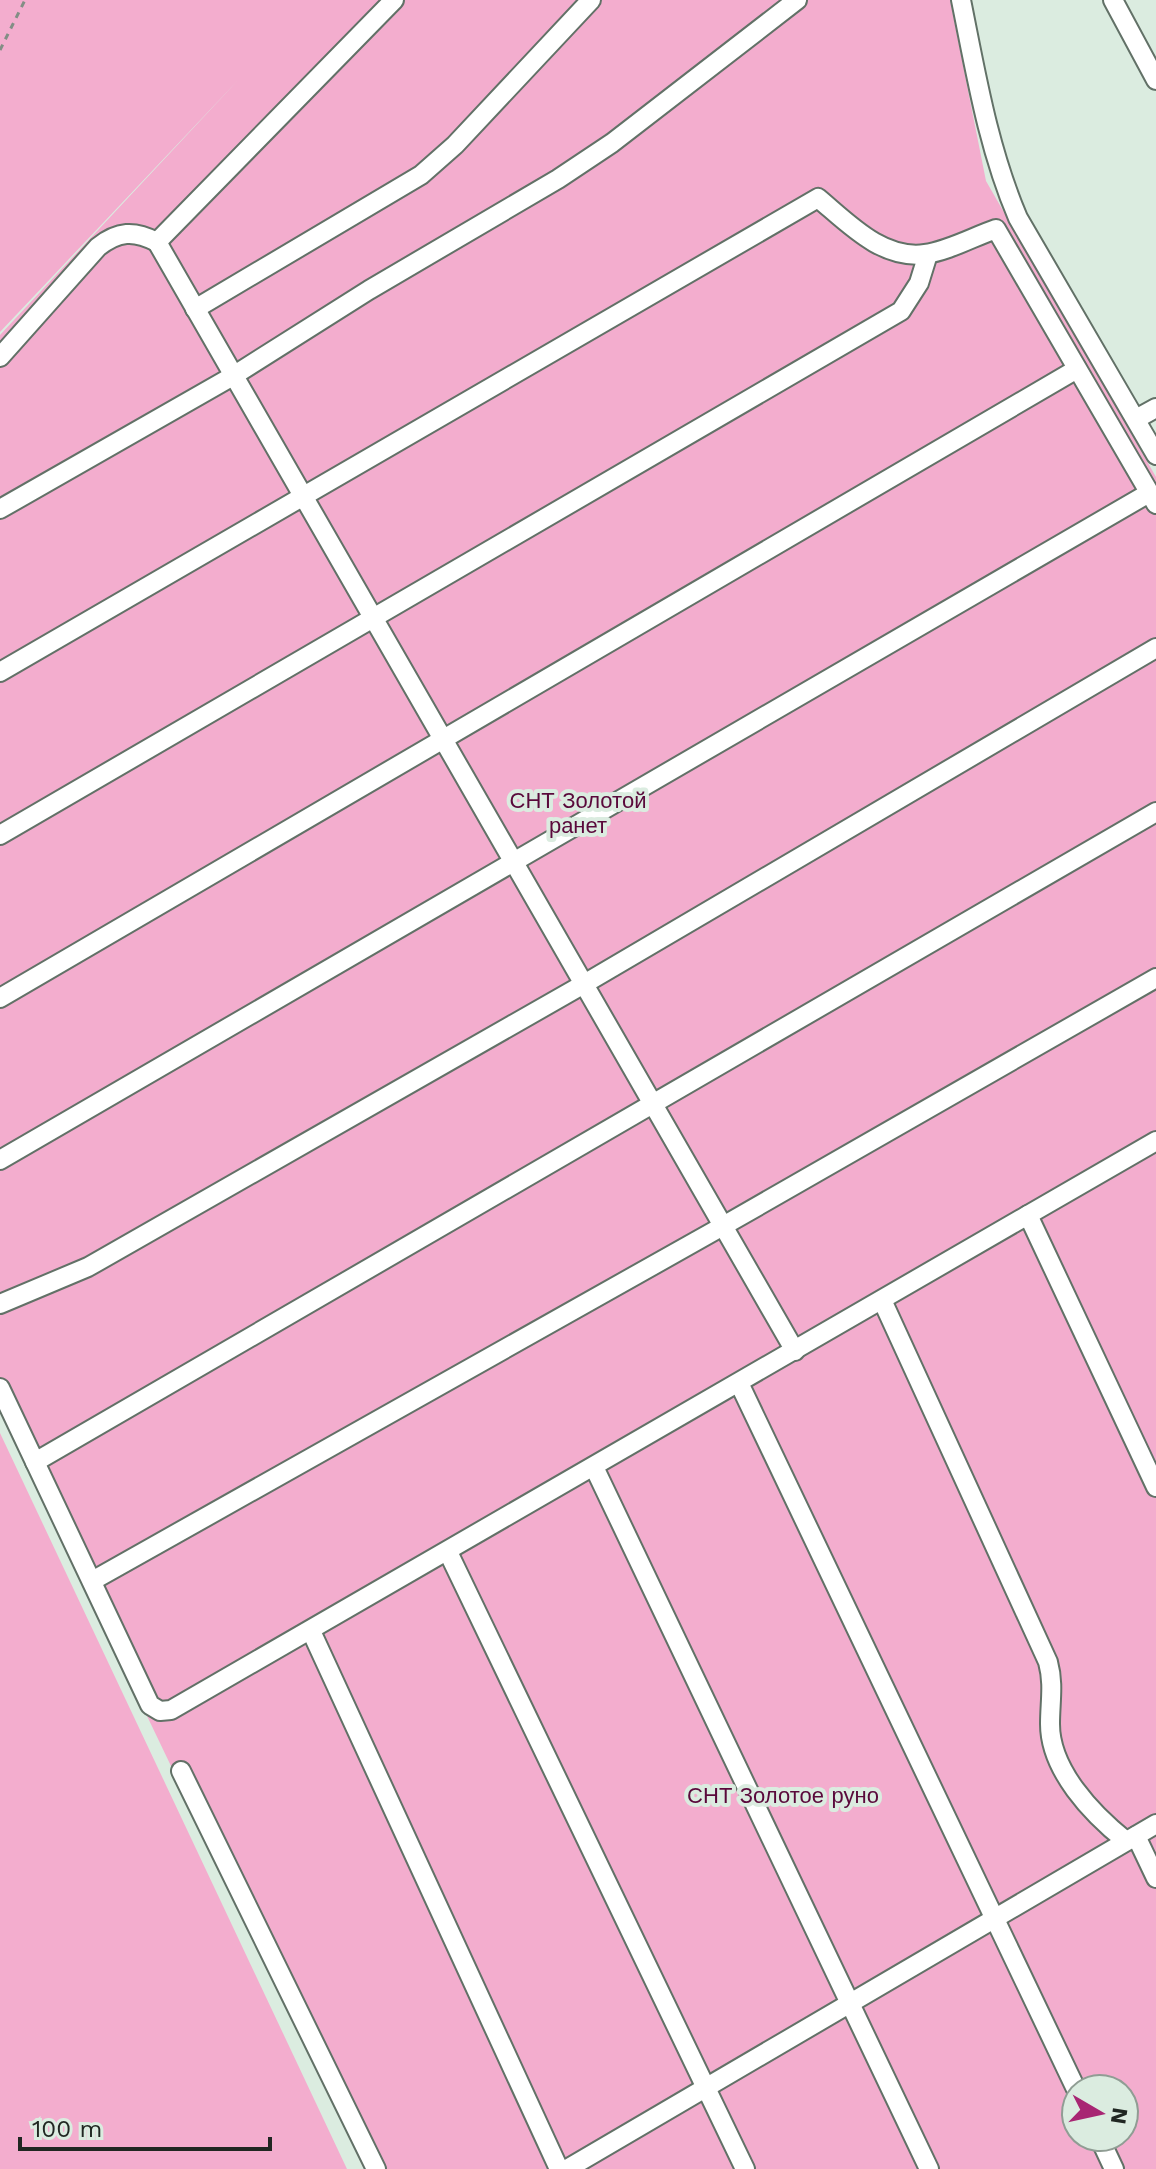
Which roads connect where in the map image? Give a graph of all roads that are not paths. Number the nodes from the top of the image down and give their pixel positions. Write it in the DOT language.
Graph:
graph roads {
  1 [pos="394,0"];
  2 [pos="591,0"];
  3 [pos="797,0"];
  4 [pos="961,0"];
  5 [pos="1113,0"];
  6 [pos="1156,80"];
  7 [pos="157,242"];
  8 [pos="928,254"];
  9 [pos="195,309"];
  10 [pos="0,357"];
  11 [pos="1077,369"];
  12 [pos="233,376"];
  13 [pos="1156,408"];
  14 [pos="1136,419"];
  15 [pos="1156,455"];
  16 [pos="303,497"];
  17 [pos="1153,499"];
  18 [pos="0,509"];
  19 [pos="373,619"];
  20 [pos="1156,648"];
  21 [pos="0,672"];
  22 [pos="443,740"];
  23 [pos="1156,812"];
  24 [pos="0,835"];
  25 [pos="514,864"];
  26 [pos="1156,978"];
  27 [pos="584,984"];
  28 [pos="0,998"];
  29 [pos="653,1105"];
  30 [pos="1156,1141"];
  31 [pos="0,1160"];
  32 [pos="1028,1215"];
  33 [pos="723,1226"];
  34 [pos="882,1300"];
  35 [pos="0,1304"];
  36 [pos="795,1351"];
  37 [pos="739,1383"];
  38 [pos="0,1388"];
  39 [pos="35,1462"];
  40 [pos="594,1467"];
  41 [pos="1156,1487"];
  42 [pos="448,1552"];
  43 [pos="92,1581"];
  44 [pos="311,1631"];
  45 [pos="181,1771"];
  46 [pos="1156,1824"];
  47 [pos="1131,1839"];
  48 [pos="1156,1878"];
  49 [pos="993,1917"];
  50 [pos="849,2003"];
  51 [pos="1068,2073"];
  52 [pos="705,2086"];
  53 [pos="376,2169"];
  54 [pos="559,2169"];
  55 [pos="567,2169"];
  56 [pos="745,2169"];
  57 [pos="929,2169"];
  1 -- 7 [label="street"];
  2 -- 9 [label="street"];
  3 -- 12 [label="street"];
  4 -- 14 [label="street"];
  5 -- 6 [label="street"];
  7 -- 9 [label="street"];
  7 -- 10 [label="street"];
  8 -- 11 [label="street"];
  8 -- 16 [label="street"];
  8 -- 19 [label="street"];
  9 -- 12 [label="street"];
  11 -- 17 [label="street"];
  11 -- 22 [label="street"];
  12 -- 16 [label="street"];
  12 -- 18 [label="street"];
  13 -- 14 [label="street"];
  14 -- 15 [label="street"];
  16 -- 19 [label="street"];
  16 -- 21 [label="street"];
  17 -- 25 [label="street"];
  19 -- 22 [label="street"];
  19 -- 24 [label="street"];
  20 -- 27 [label="street"];
  22 -- 25 [label="street"];
  22 -- 28 [label="street"];
  23 -- 29 [label="street"];
  25 -- 27 [label="street"];
  25 -- 31 [label="street"];
  26 -- 33 [label="street"];
  27 -- 29 [label="street"];
  27 -- 35 [label="street"];
  29 -- 33 [label="street"];
  29 -- 39 [label="street"];
  30 -- 32 [label="street"];
  32 -- 34 [label="street"];
  32 -- 41 [label="street"];
  33 -- 36 [label="street"];
  33 -- 43 [label="street"];
  34 -- 36 [label="street"];
  34 -- 47 [label="street"];
  36 -- 37 [label="street"];
  37 -- 40 [label="street"];
  37 -- 49 [label="street"];
  38 -- 39 [label="street"];
  39 -- 43 [label="street"];
  40 -- 42 [label="street"];
  40 -- 50 [label="street"];
  42 -- 44 [label="street"];
  42 -- 52 [label="street"];
  43 -- 44 [label="street"];
  44 -- 54 [label="street"];
  45 -- 53 [label="street"];
  46 -- 47 [label="street"];
  47 -- 48 [label="street"];
  47 -- 49 [label="street"];
  49 -- 50 [label="street"];
  49 -- 51 [label="street"];
  50 -- 52 [label="street"];
  50 -- 57 [label="street"];
  52 -- 55 [label="street"];
  52 -- 56 [label="street"];
}
